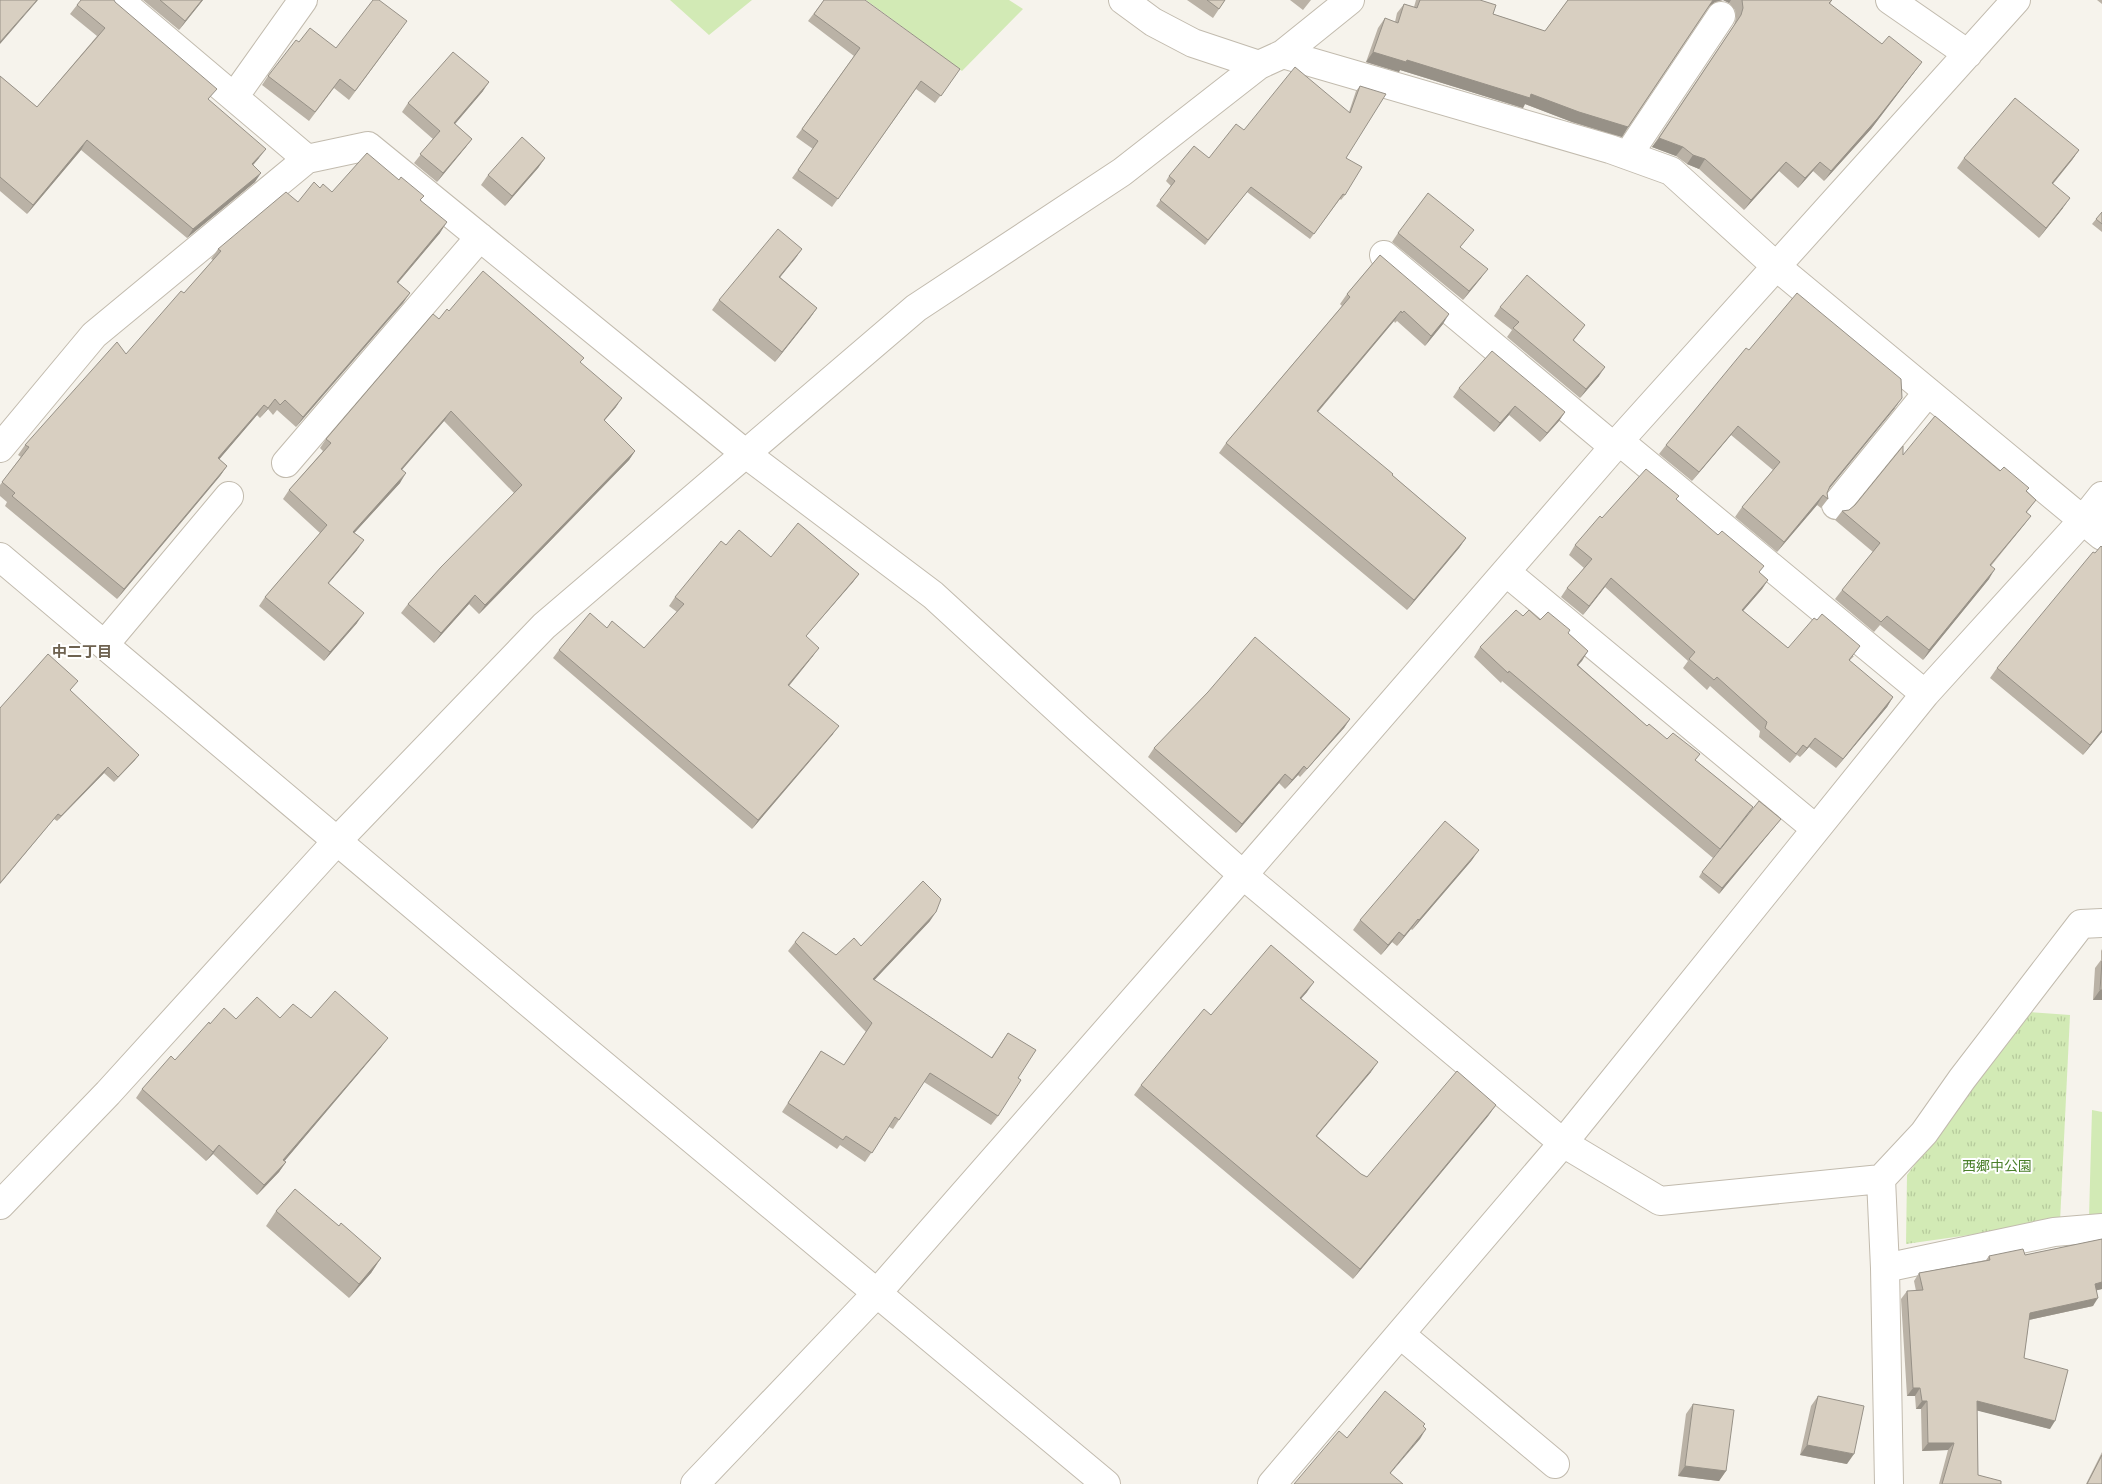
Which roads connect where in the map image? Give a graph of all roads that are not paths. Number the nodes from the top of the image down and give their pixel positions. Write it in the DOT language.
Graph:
graph roads {
  1 [pos="119,0"];
  2 [pos="303,0"];
  3 [pos="1350,0"];
  4 [pos="1890,0"];
  5 [pos="2016,0"];
  6 [pos="1140,5"];
  7 [pos="1721,16"];
  8 [pos="1968,54"];
  9 [pos="1271,59"];
  10 [pos="234,97"];
  11 [pos="1628,155"];
  12 [pos="307,159"];
  13 [pos="480,237"];
  14 [pos="1384,255"];
  15 [pos="1777,267"];
  16 [pos="1928,392"];
  17 [pos="1617,444"];
  18 [pos="0,448"];
  19 [pos="746,454"];
  20 [pos="286,463"];
  21 [pos="229,496"];
  22 [pos="2102,496"];
  23 [pos="1836,506"];
  24 [pos="2092,528"];
  25 [pos="0,557"];
  26 [pos="1506,572"];
  27 [pos="105,644"];
  28 [pos="1925,694"];
  29 [pos="1816,830"];
  30 [pos="337,841"];
  31 [pos="1243,875"];
  32 [pos="2102,923"];
  33 [pos="1563,1143"];
  34 [pos="1881,1178"];
  35 [pos="0,1205"];
  36 [pos="2102,1228"];
  37 [pos="1885,1268"];
  38 [pos="877,1293"];
  39 [pos="1400,1334"];
  40 [pos="1556,1464"];
  41 [pos="695,1484"];
  42 [pos="1106,1484"];
  43 [pos="1272,1484"];
  44 [pos="1889,1484"];
  1 -- 10 [label="street"];
  2 -- 10 [label="street"];
  3 -- 9 [label="street"];
  4 -- 8 [label="street"];
  5 -- 8 [label="street"];
  6 -- 9 [label="street"];
  7 -- 11 [label="street"];
  8 -- 15 [label="street"];
  9 -- 11 [label="street"];
  9 -- 19 [label="street"];
  10 -- 12 [label="street"];
  11 -- 15 [label="street"];
  12 -- 13 [label="street"];
  12 -- 18 [label="street"];
  13 -- 19 [label="street"];
  13 -- 20 [label="street"];
  14 -- 17 [label="street"];
  15 -- 16 [label="street"];
  15 -- 17 [label="street"];
  16 -- 23 [label="street"];
  16 -- 24 [label="street"];
  17 -- 26 [label="street"];
  17 -- 28 [label="street"];
  19 -- 30 [label="street"];
  19 -- 31 [label="street"];
  21 -- 27 [label="street"];
  22 -- 24 [label="street"];
  24 -- 28 [label="street"];
  25 -- 27 [label="street"];
  26 -- 29 [label="street"];
  26 -- 31 [label="street"];
  27 -- 30 [label="street"];
  28 -- 29 [label="street"];
  29 -- 33 [label="street"];
  30 -- 35 [label="street"];
  30 -- 38 [label="street"];
  31 -- 33 [label="street"];
  31 -- 38 [label="street"];
  32 -- 34 [label="street"];
  33 -- 34 [label="street"];
  33 -- 39 [label="street"];
  34 -- 37 [label="street"];
  36 -- 37 [label="street"];
  37 -- 44 [label="street"];
  38 -- 41 [label="street"];
  38 -- 42 [label="street"];
  39 -- 40 [label="street"];
  39 -- 43 [label="street"];
}
